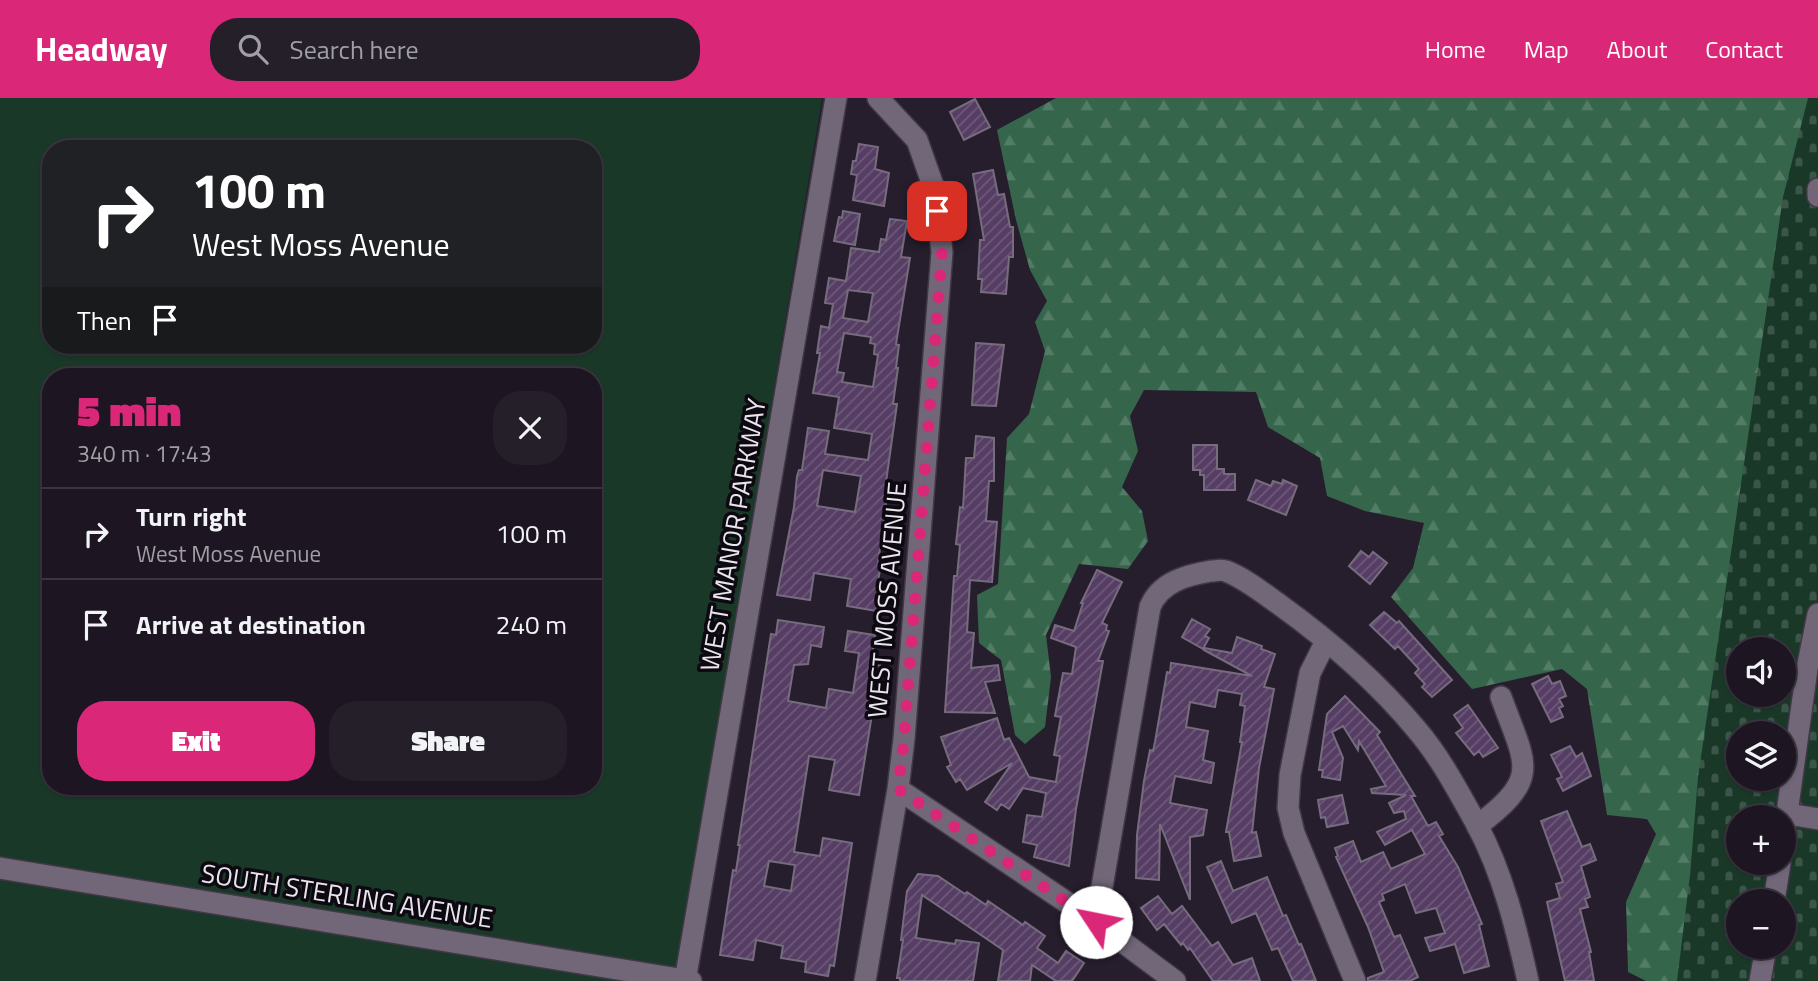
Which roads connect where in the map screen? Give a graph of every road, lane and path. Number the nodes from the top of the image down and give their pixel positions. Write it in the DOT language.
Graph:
graph roads {
  1 [pos="836,98"];
  2 [pos="878,98"];
  3 [pos="1818,189"];
  4 [pos="1818,196"];
  5 [pos="1817,627"];
  6 [pos="1326,641"];
  7 [pos="1501,697"];
  8 [pos="898,789"];
  9 [pos="1789,805"];
  10 [pos="1796,815"];
  11 [pos="1818,819"];
  12 [pos="1477,826"];
  13 [pos="0,868"];
  14 [pos="1096,922"];
  15 [pos="1764,959"];
  16 [pos="687,981"];
  17 [pos="865,981"];
  18 [pos="1175,981"];
  19 [pos="1355,981"];
  20 [pos="1528,981"];
  21 [pos="1760,981"];
  1 -- 16 [label="street, WEST MANOR PARKWAY"];
  2 -- 8 [label="street, WEST MOSS AVENUE"];
  3 -- 4 [label="street"];
  5 -- 9 [label="street"];
  6 -- 12 [label="street"];
  6 -- 14 [label="street"];
  6 -- 19 [label="street"];
  7 -- 12 [label="street"];
  8 -- 14 [label="street"];
  8 -- 17 [label="street, WEST MOSS AVENUE"];
  10 -- 11 [label="street"];
  12 -- 20 [label="street"];
  13 -- 16 [label="street, SOUTH STERLING AVENUE"];
  14 -- 18 [label="street"];
  15 -- 21 [label="street"];
}
